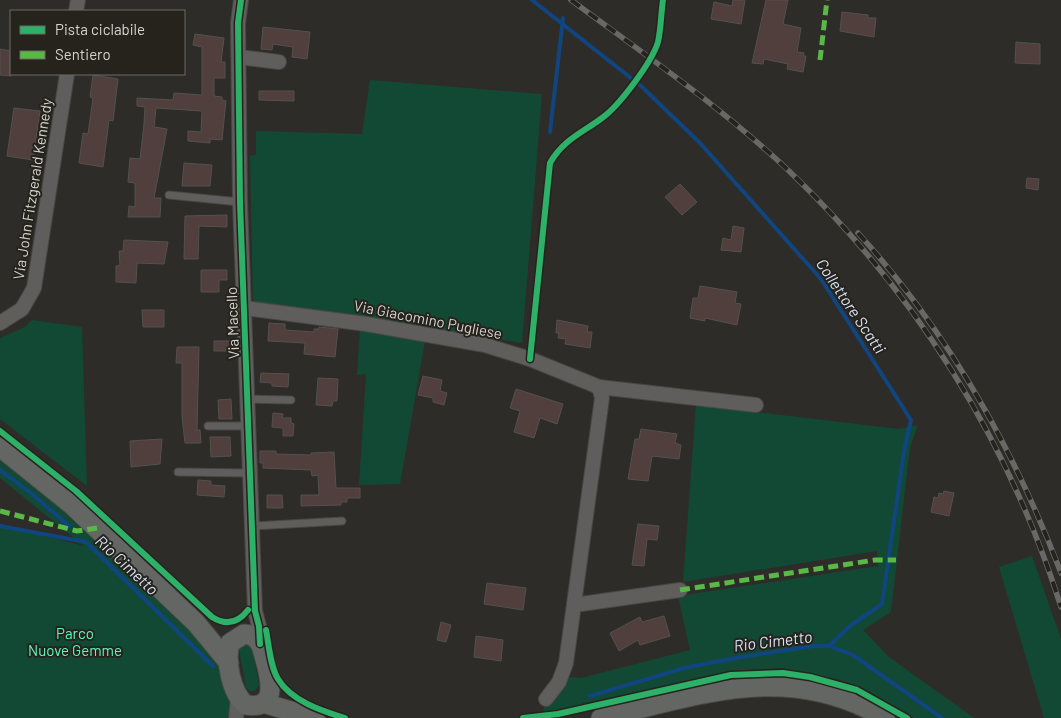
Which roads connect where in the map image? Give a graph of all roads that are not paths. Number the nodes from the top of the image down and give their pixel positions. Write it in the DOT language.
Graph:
graph roads {
  1 [pos="241,0"];
  2 [pos="239,57"];
  3 [pos="279,62"];
  4 [pos="67,75"];
  5 [pos="169,195"];
  6 [pos="240,202"];
  7 [pos="246,308"];
  8 [pos="0,323"];
  9 [pos="599,386"];
  10 [pos="247,399"];
  11 [pos="291,400"];
  12 [pos="756,405"];
  13 [pos="208,426"];
  14 [pos="248,426"];
  15 [pos="0,447"];
  16 [pos="178,472"];
  17 [pos="248,473"];
  18 [pos="342,521"];
  19 [pos="251,526"];
  20 [pos="680,590"];
  21 [pos="574,605"];
  22 [pos="255,611"];
  23 [pos="196,623"];
  24 [pos="239,636"];
  25 [pos="260,644"];
  26 [pos="229,663"];
  27 [pos="270,682"];
  28 [pos="546,699"];
  29 [pos="250,706"];
  30 [pos="312,717"];
  31 [pos="236,718"];
  32 [pos="601,718"];
  33 [pos="884,718"];
  1 -- 2 [label="street, Via Macello"];
  2 -- 3 [label="street"];
  2 -- 6 [label="street, Via Macello"];
  4 -- 8 [label="street, Via John Fitzgerald Kennedy"];
  5 -- 6 [label="lane"];
  6 -- 7 [label="street, Via Macello"];
  7 -- 9 [label="street, Via Giacomino Pugliese"];
  7 -- 10 [label="street, Via Macello"];
  9 -- 12 [label="street, Via Giacomino Pugliese"];
  9 -- 21 [label="street"];
  10 -- 11 [label="lane"];
  10 -- 14 [label="street, Via Macello"];
  13 -- 14 [label="lane"];
  14 -- 17 [label="street, Via Macello"];
  15 -- 23 [label="main road"];
  16 -- 17 [label="lane"];
  17 -- 19 [label="street, Via Macello"];
  18 -- 19 [label="lane"];
  19 -- 22 [label="street, Via Macello"];
  20 -- 21 [label="street"];
  21 -- 28 [label="street"];
  22 -- 24 [label="street, Via Macello"];
  22 -- 25 [label="street, Via Macello"];
  23 -- 24 [label="main road"];
  23 -- 26 [label="main road"];
  24 -- 25 [label="main road"];
  24 -- 26 [label="main road"];
  25 -- 27 [label="main road"];
  26 -- 29 [label="main road"];
  27 -- 29 [label="main road"];
  27 -- 30 [label="main road"];
  29 -- 30 [label="main road"];
  29 -- 31 [label="street"];
  32 -- 33 [label="main road"];
}
